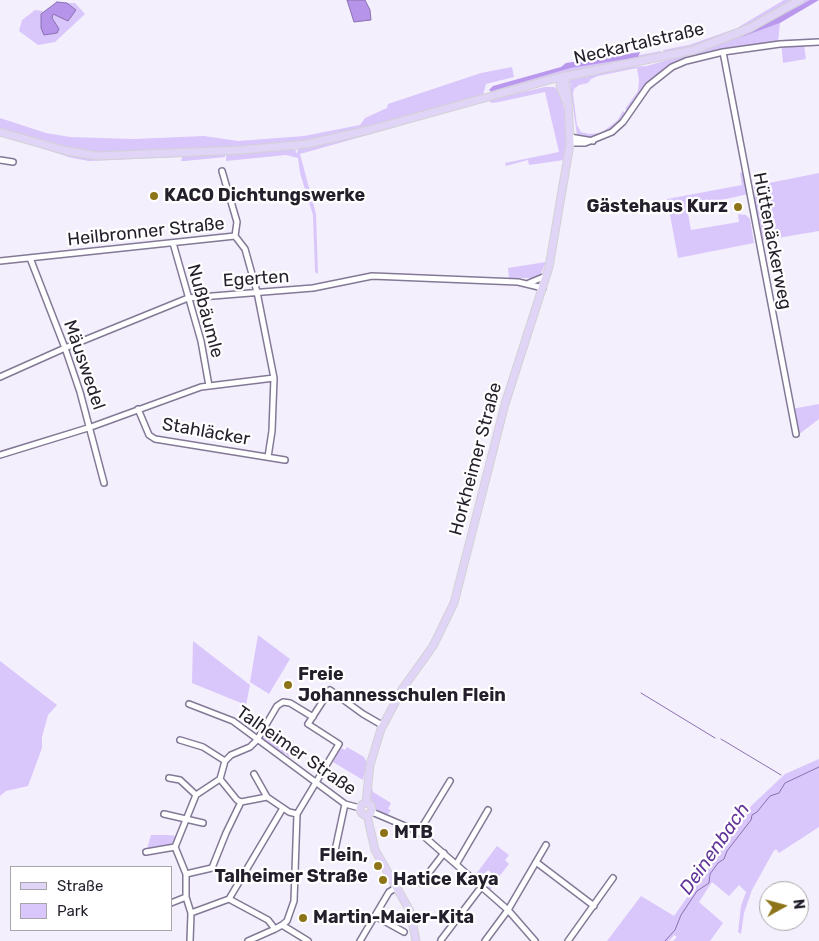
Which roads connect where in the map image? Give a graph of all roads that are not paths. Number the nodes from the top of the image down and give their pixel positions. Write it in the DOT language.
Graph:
graph roads {
  1 [pos="800,0"];
  2 [pos="819,42"];
  3 [pos="723,52"];
  4 [pos="564,76"];
  5 [pos="539,83"];
  6 [pos="561,90"];
  7 [pos="568,106"];
  8 [pos="0,132"];
  9 [pos="570,137"];
  10 [pos="593,141"];
  11 [pos="581,144"];
  12 [pos="568,156"];
  13 [pos="0,160"];
  14 [pos="13,162"];
  15 [pos="222,171"];
  16 [pos="235,236"];
  17 [pos="173,243"];
  18 [pos="30,258"];
  19 [pos="0,261"];
  20 [pos="547,275"];
  21 [pos="528,284"];
  22 [pos="543,288"];
  23 [pos="257,292"];
  24 [pos="188,298"];
  25 [pos="65,348"];
  26 [pos="0,377"];
  27 [pos="274,378"];
  28 [pos="209,386"];
  29 [pos="138,409"];
  30 [pos="90,427"];
  31 [pos="796,434"];
  32 [pos="0,455"];
  33 [pos="268,457"];
  34 [pos="286,460"];
  35 [pos="104,482"];
  36 [pos="189,704"];
  37 [pos="313,716"];
  38 [pos="382,725"];
  39 [pos="180,740"];
  40 [pos="257,740"];
  41 [pos="225,761"];
  42 [pos="254,774"];
  43 [pos="168,778"];
  44 [pos="220,779"];
  45 [pos="450,781"];
  46 [pos="315,783"];
  47 [pos="196,795"];
  48 [pos="267,797"];
  49 [pos="241,802"];
  50 [pos="366,802"];
  51 [pos="345,804"];
  52 [pos="282,808"];
  53 [pos="360,808"];
  54 [pos="488,810"];
  55 [pos="369,813"];
  56 [pos="164,814"];
  57 [pos="297,814"];
  58 [pos="187,818"];
  59 [pos="203,824"];
  60 [pos="419,832"];
  61 [pos="546,845"];
  62 [pos="175,847"];
  63 [pos="146,852"];
  64 [pos="444,853"];
  65 [pos="334,855"];
  66 [pos="536,862"];
  67 [pos="457,863"];
  68 [pos="186,874"];
  69 [pos="614,878"];
  70 [pos="421,883"];
  71 [pos="482,886"];
  72 [pos="397,887"];
  73 [pos="186,897"];
  74 [pos="229,899"];
  75 [pos="172,903"];
  76 [pos="594,906"];
  77 [pos="508,910"];
  78 [pos="191,914"];
  79 [pos="375,916"];
  80 [pos="282,926"];
  81 [pos="275,929"];
  82 [pos="404,932"];
  83 [pos="440,940"];
  84 [pos="190,941"];
  85 [pos="248,941"];
  86 [pos="308,941"];
  87 [pos="360,941"];
  88 [pos="416,941"];
  89 [pos="485,941"];
  90 [pos="534,941"];
  91 [pos="568,941"];
  1 -- 4 [label="main road, Neckartalstraße"];
  2 -- 3 [label="street"];
  3 -- 10 [label="street"];
  3 -- 31 [label="street, Hüttenäckerweg"];
  4 -- 5 [label="main road, Neckartalstraße"];
  4 -- 6 [label="main road"];
  4 -- 7 [label="main road, Horkheimer Straße"];
  5 -- 6 [label="main road"];
  5 -- 8 [label="main road, Neckartalstraße"];
  6 -- 7 [label="main road, Horkheimer Straße"];
  7 -- 9 [label="main road, Horkheimer Straße"];
  9 -- 10 [label="street"];
  9 -- 11 [label="street"];
  9 -- 12 [label="main road, Horkheimer Straße"];
  10 -- 11 [label="street"];
  11 -- 12 [label="street"];
  12 -- 20 [label="main road, Horkheimer Straße"];
  13 -- 14 [label="street"];
  15 -- 16 [label="street"];
  16 -- 17 [label="street, Heilbronner Straße"];
  16 -- 23 [label="street, Heilbronner Straße"];
  17 -- 18 [label="street, Heilbronner Straße"];
  17 -- 24 [label="street, Nußbäumle"];
  18 -- 19 [label="street, Heilbronner Straße"];
  18 -- 25 [label="street, Mäuswedel"];
  20 -- 21 [label="street, Egerten"];
  20 -- 22 [label="main road, Horkheimer Straße"];
  21 -- 22 [label="street, Egerten"];
  21 -- 23 [label="street, Egerten"];
  22 -- 38 [label="main road, Horkheimer Straße"];
  23 -- 24 [label="street, Egerten"];
  23 -- 27 [label="street, Heilbronner Straße"];
  24 -- 25 [label="street, Egerten"];
  24 -- 28 [label="street, Nußbäumle"];
  25 -- 26 [label="street, Egerten"];
  25 -- 30 [label="street, Mäuswedel"];
  27 -- 28 [label="street"];
  27 -- 33 [label="street, Heilbronner Straße"];
  28 -- 29 [label="street"];
  29 -- 30 [label="street"];
  29 -- 33 [label="street, Stahläcker"];
  30 -- 32 [label="street"];
  30 -- 35 [label="street, Mäuswedel"];
  33 -- 34 [label="street, Stahläcker"];
  36 -- 40 [label="street, Talheimer Straße"];
  37 -- 38 [label="street"];
  37 -- 40 [label="street"];
  37 -- 46 [label="street"];
  38 -- 50 [label="main road, Horkheimer Straße"];
  39 -- 41 [label="street"];
  40 -- 41 [label="street"];
  40 -- 46 [label="street, Talheimer Straße"];
  41 -- 44 [label="street"];
  42 -- 48 [label="street"];
  43 -- 47 [label="street"];
  44 -- 47 [label="street"];
  44 -- 49 [label="street"];
  45 -- 60 [label="street"];
  46 -- 51 [label="street, Talheimer Straße"];
  46 -- 57 [label="street"];
  47 -- 58 [label="street"];
  48 -- 49 [label="street"];
  48 -- 52 [label="street"];
  49 -- 68 [label="street"];
  50 -- 53 [label="main road"];
  50 -- 55 [label="main road"];
  51 -- 53 [label="street, Talheimer Straße"];
  51 -- 65 [label="street"];
  52 -- 57 [label="street"];
  52 -- 74 [label="street"];
  53 -- 55 [label="main road"];
  54 -- 67 [label="street"];
  55 -- 60 [label="street"];
  55 -- 72 [label="main road"];
  56 -- 58 [label="street"];
  57 -- 80 [label="street"];
  58 -- 59 [label="street"];
  58 -- 62 [label="street"];
  60 -- 64 [label="street"];
  61 -- 66 [label="street"];
  62 -- 63 [label="street"];
  62 -- 68 [label="street"];
  64 -- 67 [label="street"];
  64 -- 70 [label="street"];
  66 -- 76 [label="street"];
  66 -- 77 [label="street"];
  67 -- 71 [label="street"];
  68 -- 73 [label="street"];
  69 -- 76 [label="street"];
  71 -- 77 [label="street"];
  71 -- 83 [label="street"];
  72 -- 79 [label="street"];
  72 -- 88 [label="main road"];
  73 -- 75 [label="street"];
  73 -- 78 [label="street"];
  74 -- 78 [label="street"];
  74 -- 81 [label="street"];
  76 -- 91 [label="street"];
  77 -- 89 [label="street"];
  77 -- 90 [label="street"];
  78 -- 84 [label="street"];
  79 -- 82 [label="street"];
  79 -- 87 [label="street"];
  80 -- 81 [label="street"];
  80 -- 86 [label="street"];
  81 -- 85 [label="street"];
}
